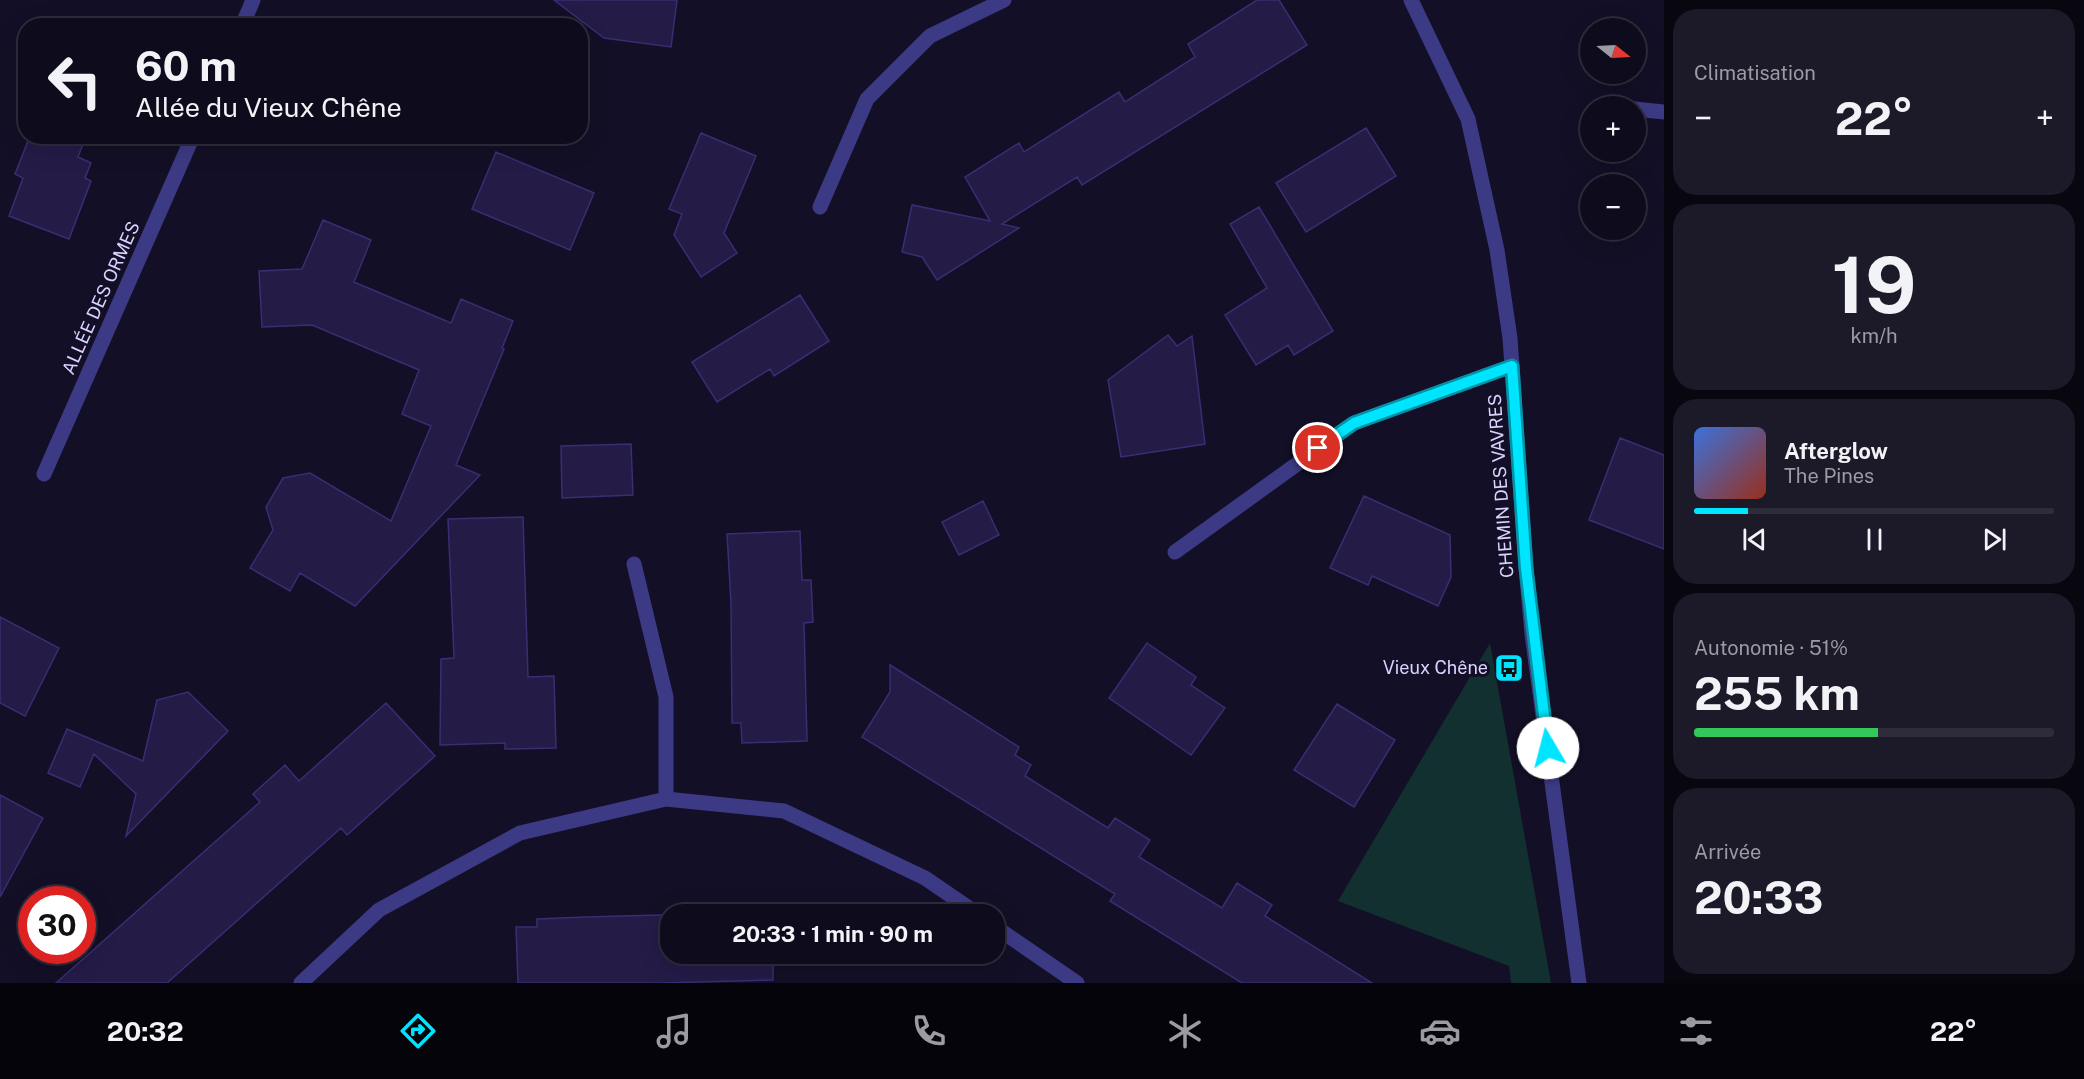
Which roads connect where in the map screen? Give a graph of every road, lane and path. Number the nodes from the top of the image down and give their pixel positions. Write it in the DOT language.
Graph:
graph roads {
  1 [pos="253,0"];
  2 [pos="1004,0"];
  3 [pos="1411,0"];
  4 [pos="245,18"];
  5 [pos="1646,110"];
  6 [pos="1664,112"];
  7 [pos="189,144"];
  8 [pos="820,207"];
  9 [pos="1512,366"];
  10 [pos="44,474"];
  11 [pos="1176,552"];
  12 [pos="634,564"];
  13 [pos="666,800"];
  14 [pos="963,904"];
  15 [pos="1005,934"];
  16 [pos="301,983"];
  17 [pos="1077,983"];
  18 [pos="1579,983"];
  1 -- 4 [label="street"];
  2 -- 8 [label="street"];
  3 -- 9 [label="street, CHEMIN DES VAVRES"];
  5 -- 6 [label="street"];
  7 -- 10 [label="street, ALLÉE DES ORMES"];
  9 -- 11 [label="street"];
  9 -- 18 [label="street, CHEMIN DES VAVRES"];
  12 -- 13 [label="street"];
  13 -- 14 [label="street"];
  13 -- 16 [label="street"];
  15 -- 17 [label="street"];
}
